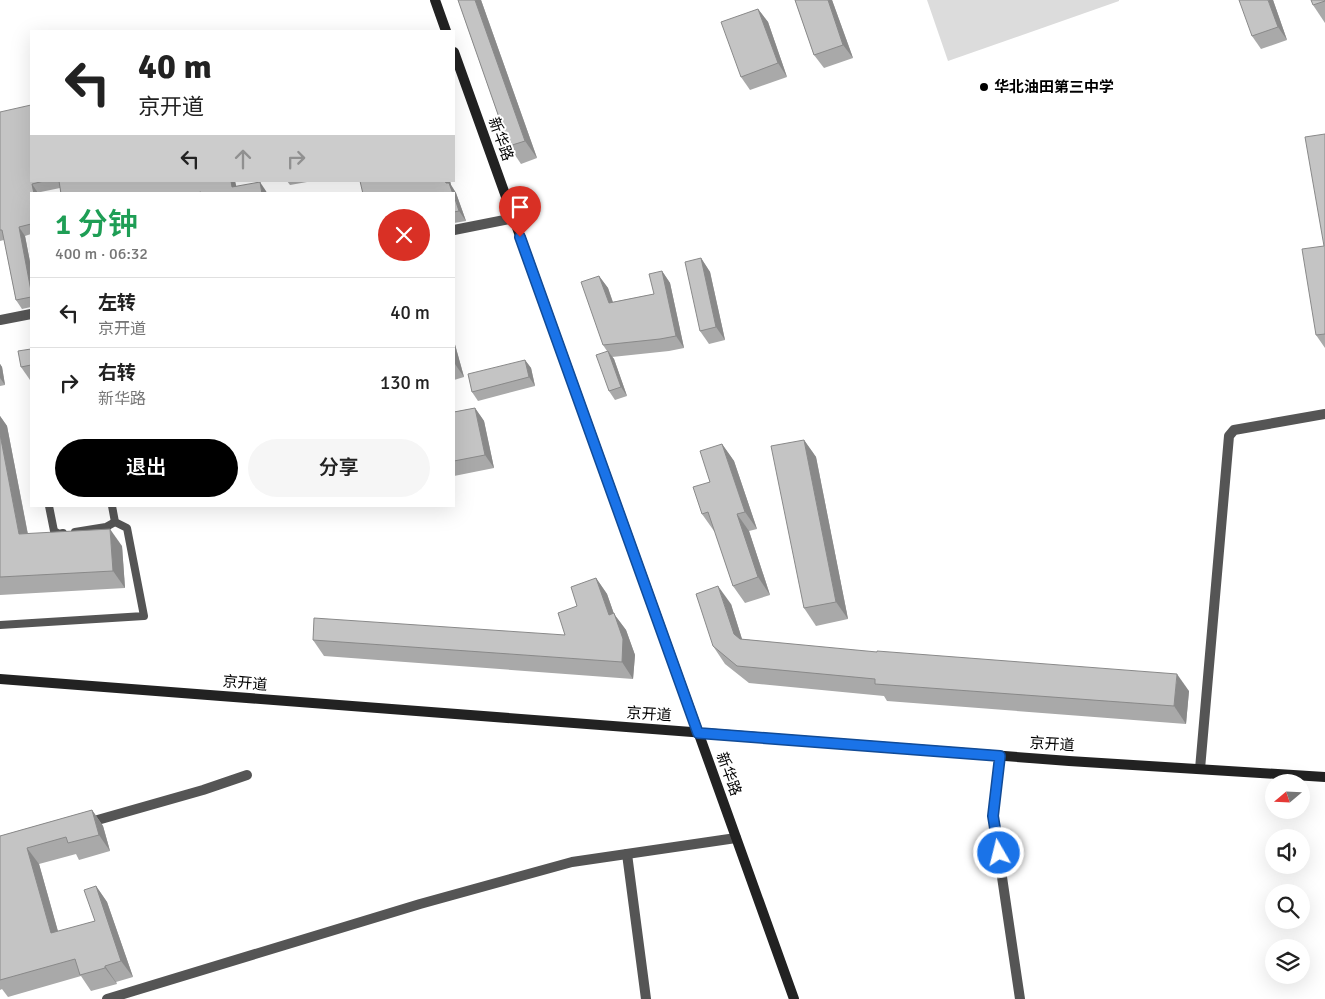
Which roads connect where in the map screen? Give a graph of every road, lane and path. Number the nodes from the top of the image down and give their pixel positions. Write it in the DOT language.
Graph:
graph roads {
  1 [pos="435,0"];
  2 [pos="446,30"];
  3 [pos="455,55"];
  4 [pos="514,218"];
  5 [pos="455,230"];
  6 [pos="30,314"];
  7 [pos="0,320"];
  8 [pos="1325,414"];
  9 [pos="50,507"];
  10 [pos="112,507"];
  11 [pos="115,522"];
  12 [pos="0,625"];
  13 [pos="0,679"];
  14 [pos="698,733"];
  15 [pos="1000,756"];
  16 [pos="1200,769"];
  17 [pos="247,775"];
  18 [pos="1325,777"];
  19 [pos="74,827"];
  20 [pos="736,838"];
  21 [pos="627,854"];
  22 [pos="107,999"];
  23 [pos="646,999"];
  24 [pos="794,999"];
  25 [pos="1020,999"];
  1 -- 2 [label="main road"];
  3 -- 4 [label="main road, 新华路"];
  4 -- 5 [label="street"];
  4 -- 14 [label="main road, 新华路"];
  6 -- 7 [label="street"];
  8 -- 16 [label="street"];
  9 -- 11 [label="lane"];
  10 -- 11 [label="lane"];
  11 -- 12 [label="lane"];
  13 -- 14 [label="main road, 京开道"];
  14 -- 15 [label="main road, 京开道"];
  14 -- 20 [label="main road, 新华路"];
  15 -- 16 [label="main road, 京开道"];
  15 -- 25 [label="street"];
  16 -- 18 [label="main road, 京开道"];
  17 -- 19 [label="street"];
  20 -- 21 [label="street"];
  20 -- 24 [label="main road, 新华路"];
  21 -- 22 [label="street"];
  21 -- 23 [label="street"];
}
